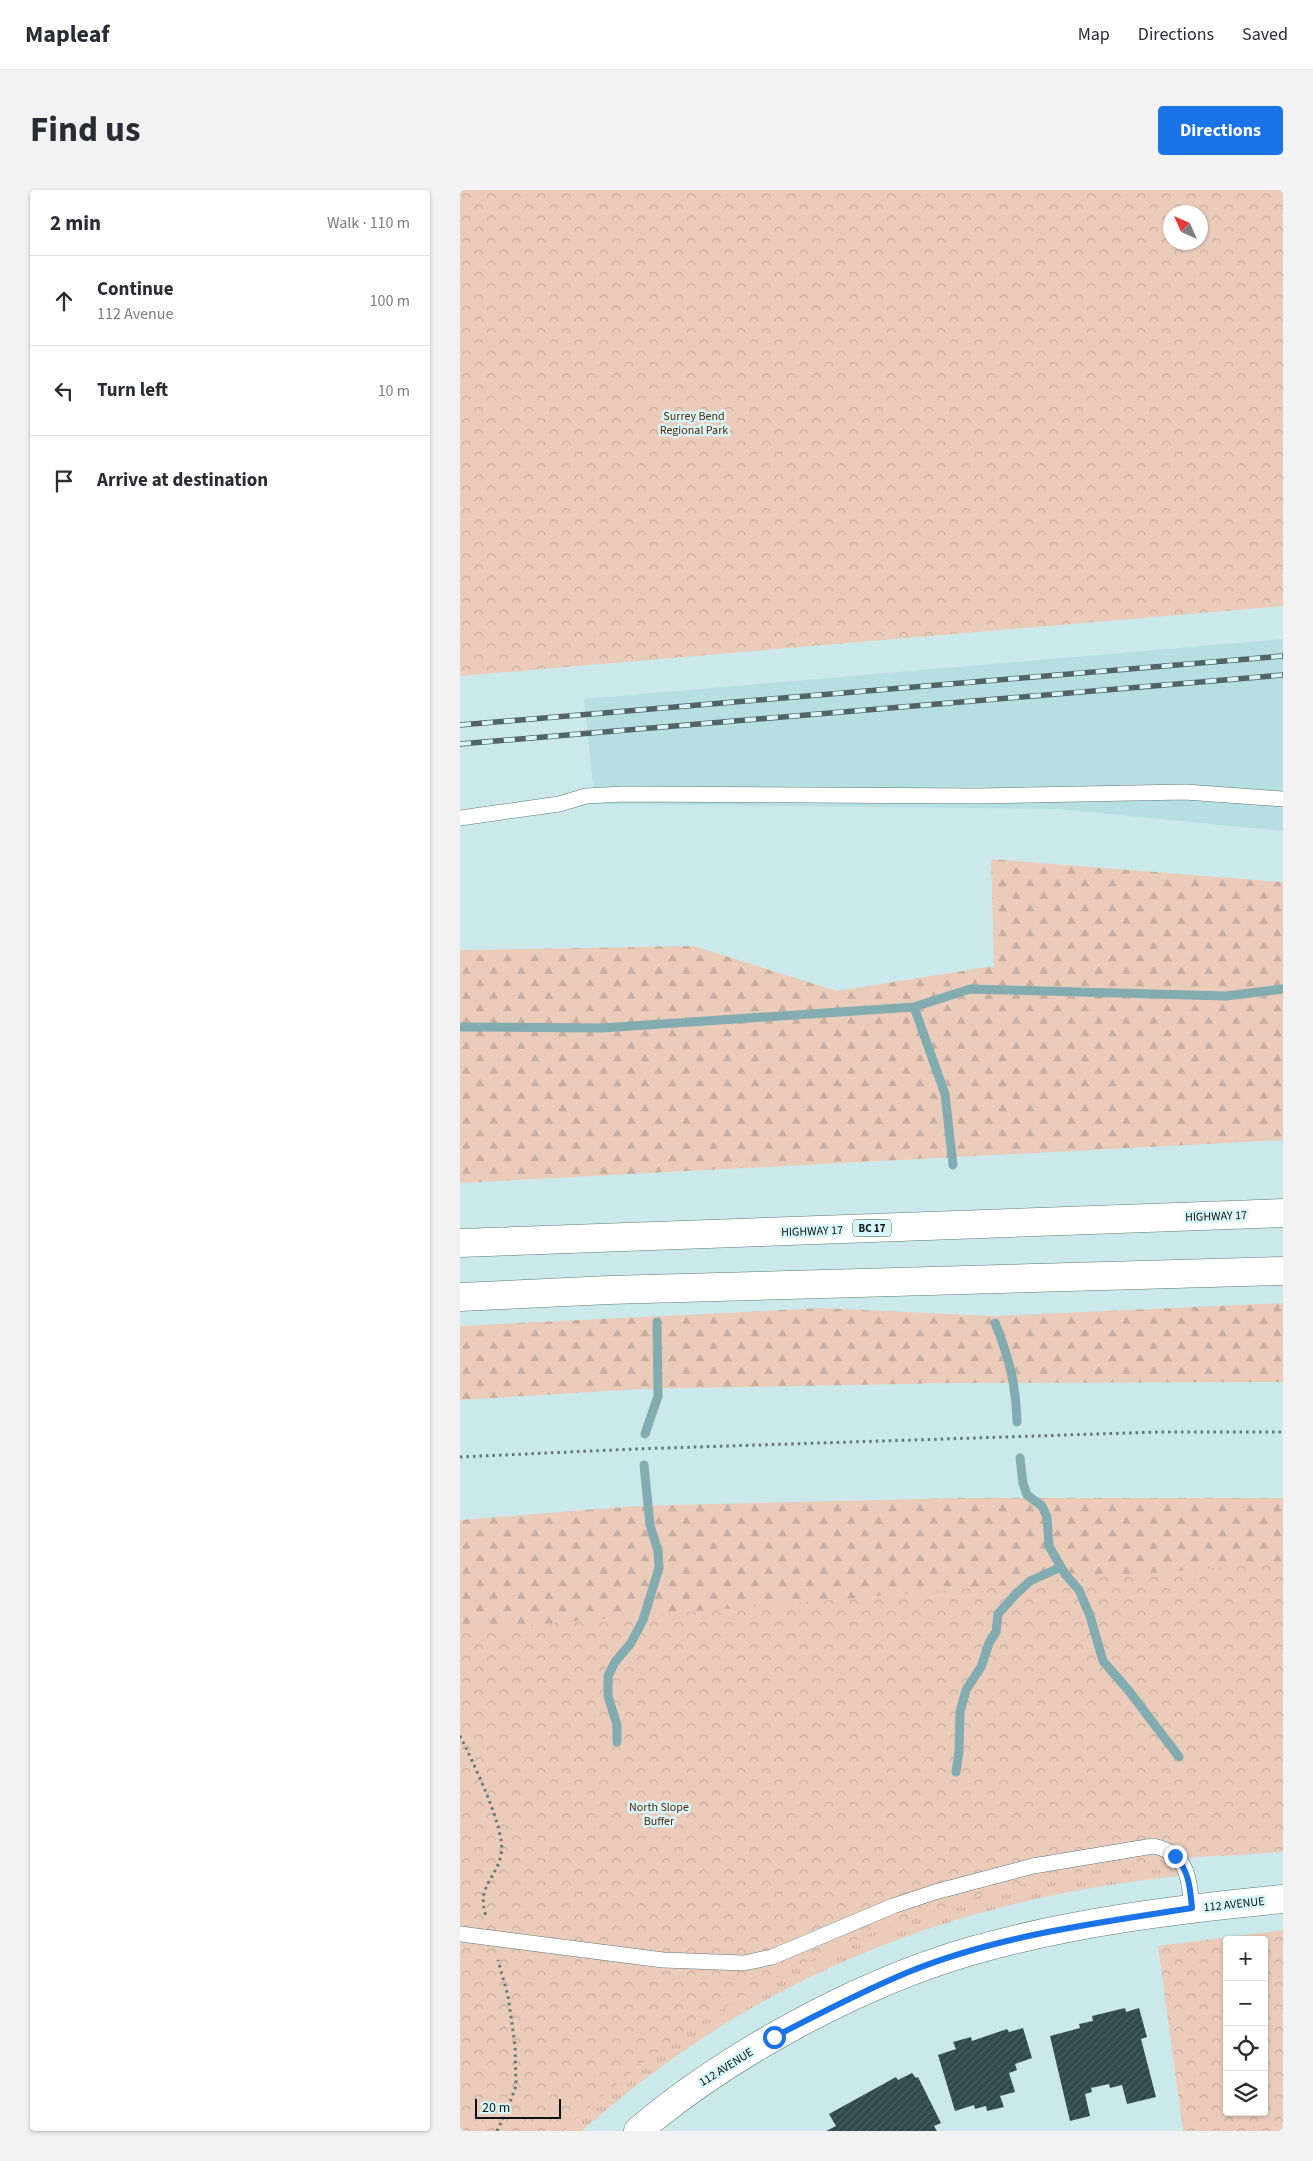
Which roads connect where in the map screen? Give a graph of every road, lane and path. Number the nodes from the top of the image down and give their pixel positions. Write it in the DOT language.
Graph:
graph roads {
  1 [pos="1283,799"];
  2 [pos="460,818"];
  3 [pos="1283,1213"];
  4 [pos="460,1244"];
  5 [pos="1283,1271"];
  6 [pos="460,1296"];
  7 [pos="1283,1432"];
  8 [pos="460,1457"];
  9 [pos="460,1736"];
  10 [pos="1283,1899"];
  11 [pos="1192,1908"];
  12 [pos="460,1934"];
  13 [pos="491,1938"];
  14 [pos="496,2131"];
  15 [pos="638,2131"];
  1 -- 2 [label="lane"];
  3 -- 4 [label="main road, HIGHWAY 17 / BC 17"];
  5 -- 6 [label="main road"];
  7 -- 8 [label="path"];
  9 -- 13 [label="path"];
  10 -- 11 [label="main road, 112 AVENUE"];
  11 -- 13 [label="lane"];
  11 -- 15 [label="main road, 112 AVENUE"];
  12 -- 13 [label="lane"];
  13 -- 14 [label="path"];
}
